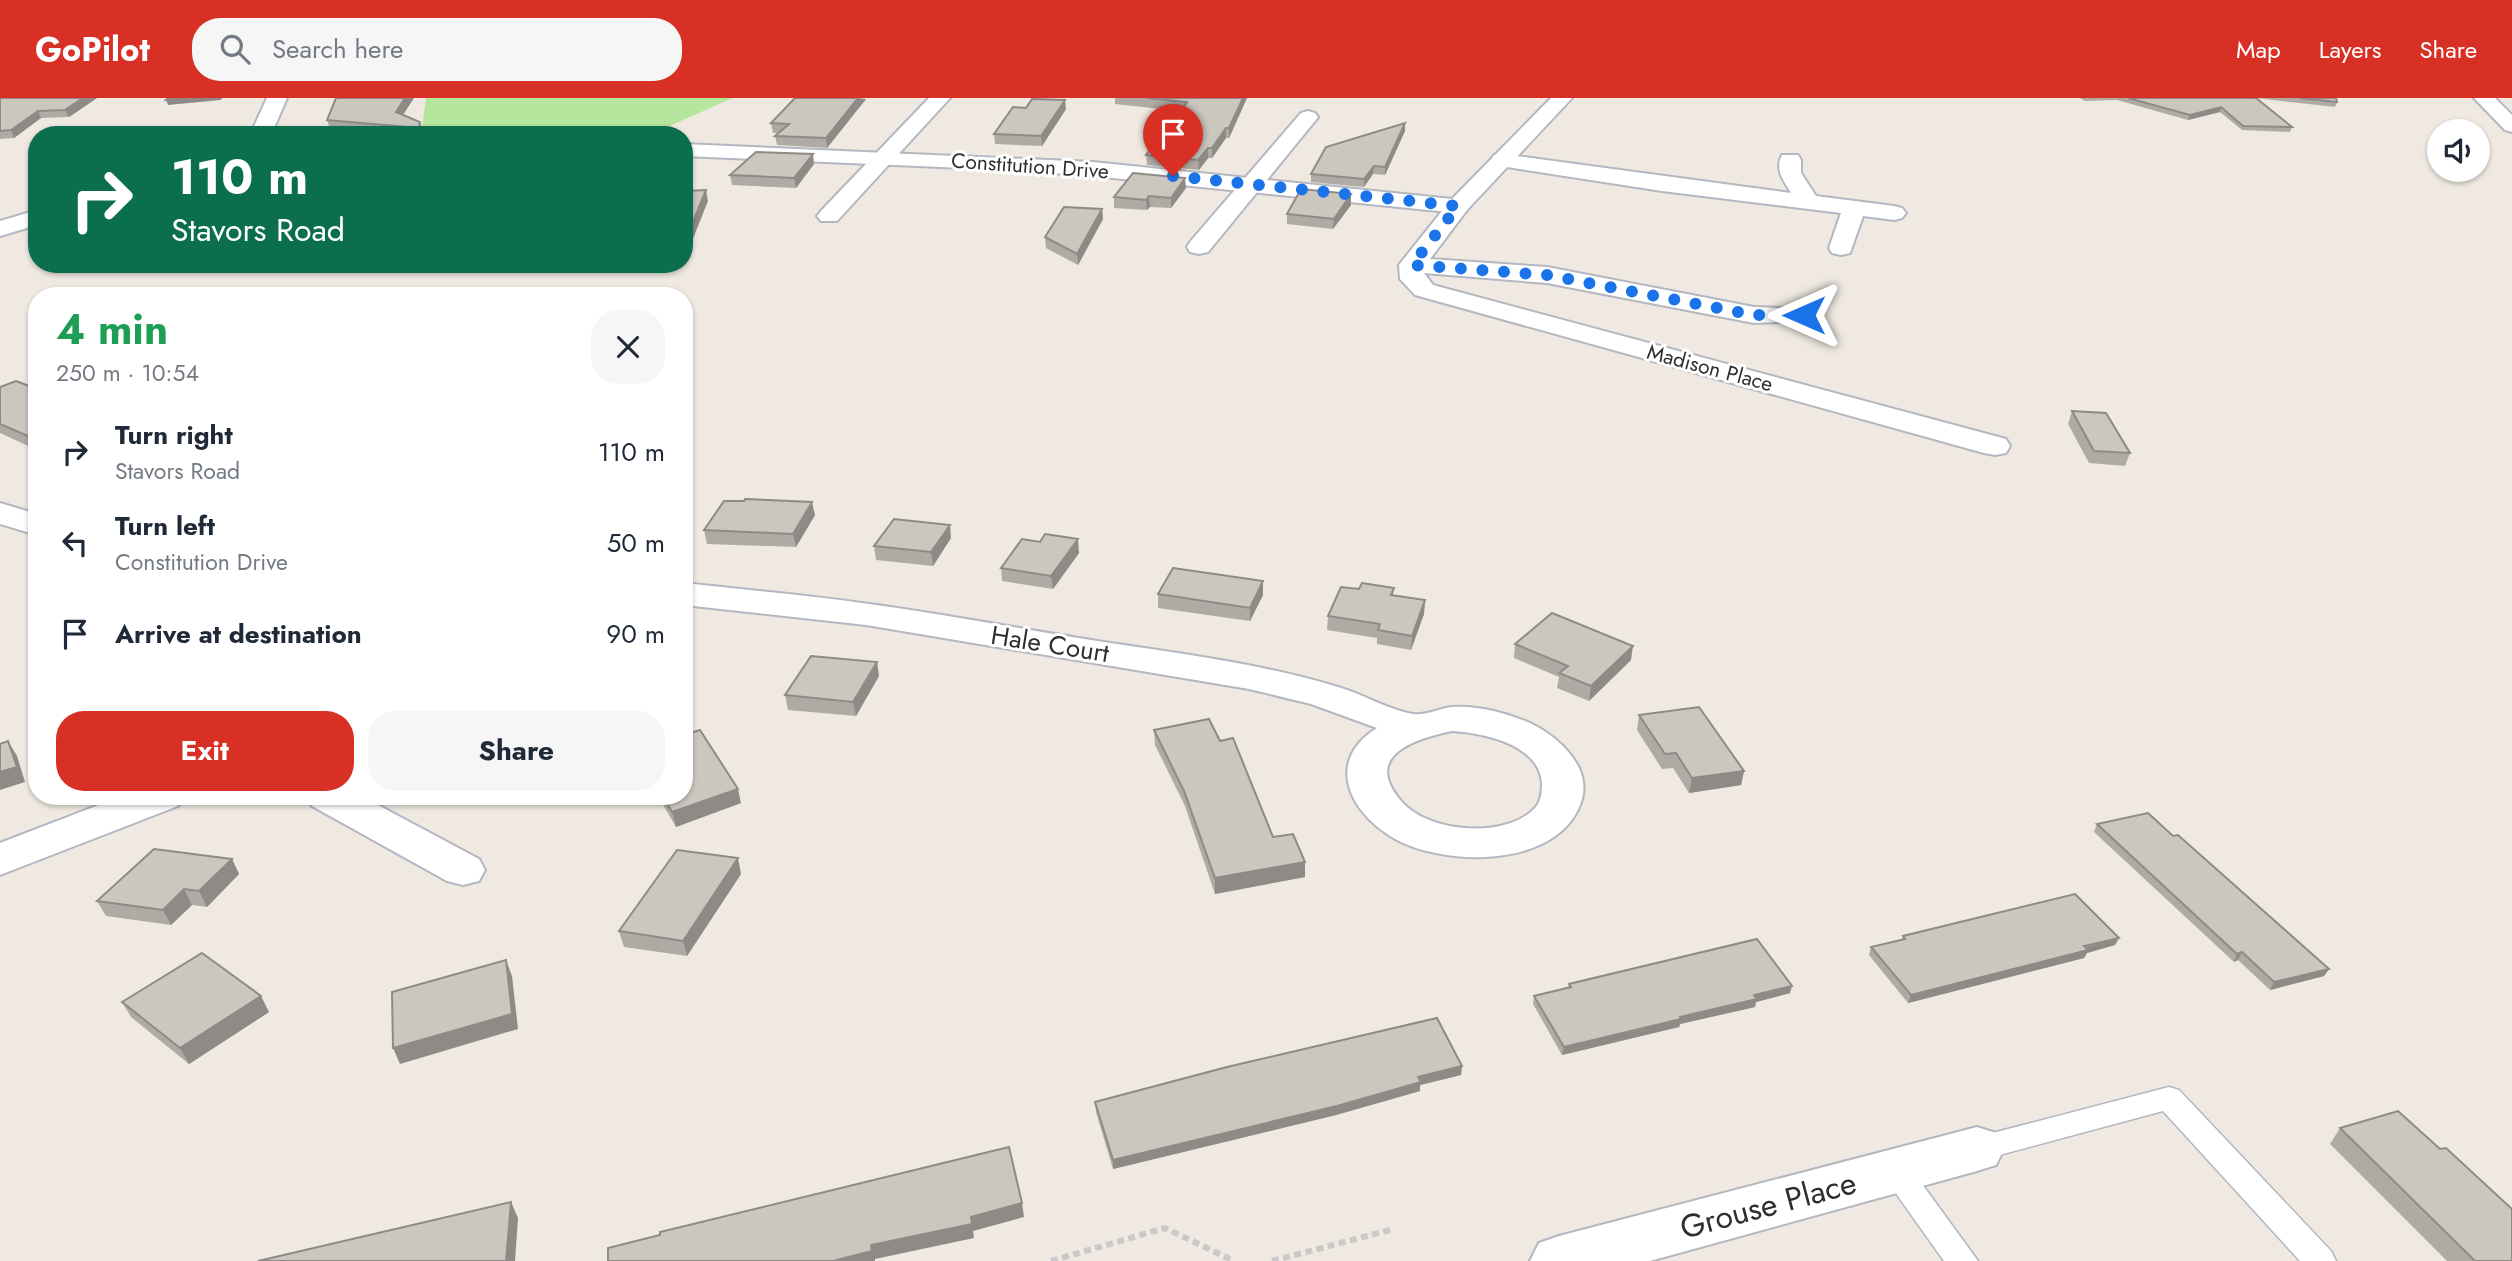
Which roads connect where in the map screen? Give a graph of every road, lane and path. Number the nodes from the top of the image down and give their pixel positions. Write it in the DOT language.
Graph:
graph roads {
  1 [pos="277,98"];
  2 [pos="940,98"];
  3 [pos="1562,98"];
  4 [pos="2484,98"];
  5 [pos="1308,117"];
  6 [pos="264,126"];
  7 [pos="2512,126"];
  8 [pos="693,150"];
  9 [pos="886,158"];
  10 [pos="1502,160"];
  11 [pos="1790,160"];
  12 [pos="1253,184"];
  13 [pos="1808,202"];
  14 [pos="1458,206"];
  15 [pos="1854,208"];
  16 [pos="1894,213"];
  17 [pos="829,216"];
  18 [pos="28,219"];
  19 [pos="2,227"];
  20 [pos="1199,247"];
  21 [pos="1841,248"];
  22 [pos="1418,278"];
  23 [pos="1804,315"];
  24 [pos="1995,446"];
  25 [pos="0,513"];
  26 [pos="28,522"];
  27 [pos="693,595"];
  28 [pos="1409,726"];
  29 [pos="140,805"];
  30 [pos="344,805"];
  31 [pos="0,860"];
  32 [pos="463,870"];
  33 [pos="1977,1149"];
  34 [pos="1895,1171"];
  35 [pos="1390,1230"];
  36 [pos="1051,1261"];
  37 [pos="1234,1261"];
  38 [pos="1272,1261"];
  39 [pos="1559,1261"];
  40 [pos="1962,1261"];
  41 [pos="2320,1261"];
  1 -- 6 [label="street"];
  2 -- 9 [label="street"];
  3 -- 10 [label="street"];
  4 -- 7 [label="street"];
  5 -- 12 [label="street"];
  8 -- 9 [label="street, Constitution Drive"];
  9 -- 12 [label="street, Constitution Drive"];
  9 -- 17 [label="street"];
  10 -- 13 [label="street"];
  10 -- 14 [label="street"];
  11 -- 13 [label="street"];
  12 -- 14 [label="street, Constitution Drive"];
  12 -- 20 [label="street"];
  13 -- 15 [label="street"];
  14 -- 22 [label="street"];
  15 -- 16 [label="street"];
  15 -- 21 [label="street"];
  18 -- 19 [label="street"];
  22 -- 23 [label="street"];
  22 -- 24 [label="street, Madison Place"];
  25 -- 26 [label="street"];
  27 -- 28 [label="street, Hale Court"];
  29 -- 31 [label="street"];
  30 -- 32 [label="street"];
  33 -- 34 [label="street, Grouse Place"];
  33 -- 41 [label="lane"];
  34 -- 39 [label="street, Grouse Place"];
  34 -- 40 [label="lane"];
  35 -- 38 [label="path"];
  36 -- 37 [label="path"];
}
